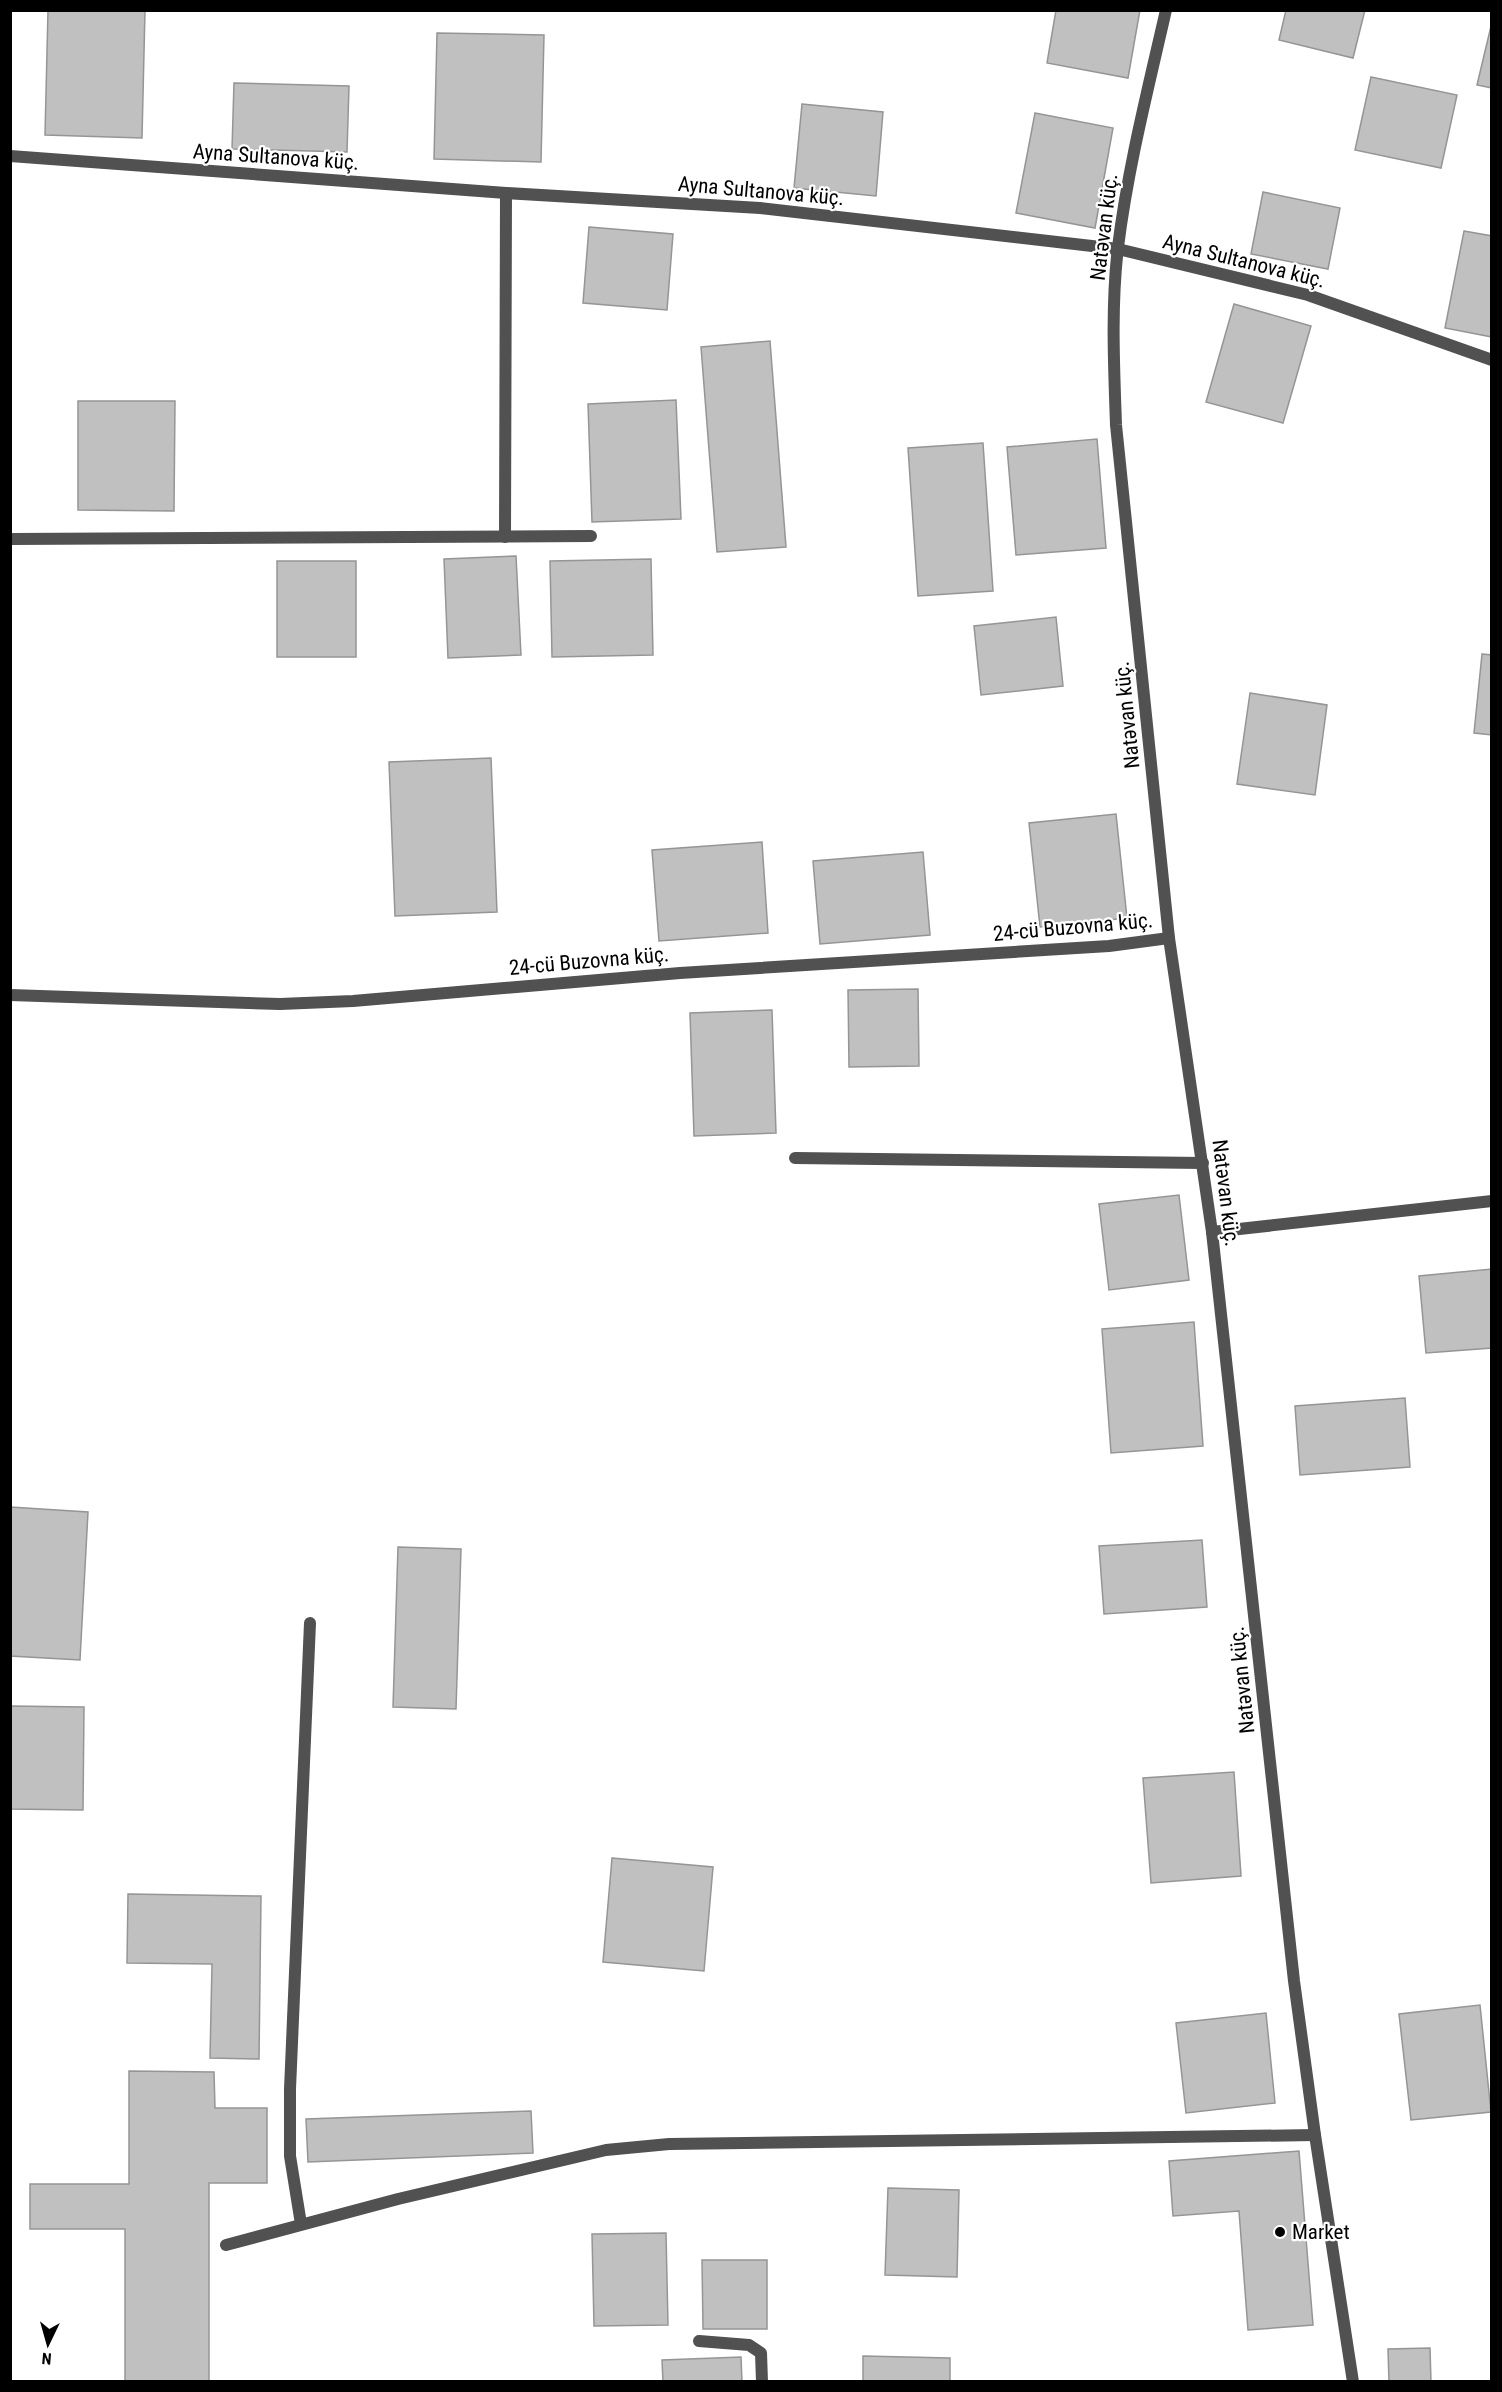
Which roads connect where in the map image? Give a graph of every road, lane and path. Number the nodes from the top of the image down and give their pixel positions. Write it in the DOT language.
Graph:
graph roads {
  1 [pos="1166,10"];
  2 [pos="10,156"];
  3 [pos="506,193"];
  4 [pos="1118,249"];
  5 [pos="1491,360"];
  6 [pos="591,536"];
  7 [pos="505,537"];
  8 [pos="10,539"];
  9 [pos="1169,938"];
  10 [pos="10,995"];
  11 [pos="795,1158"];
  12 [pos="1203,1163"];
  13 [pos="1491,1201"];
  14 [pos="1212,1232"];
  15 [pos="310,1623"];
  16 [pos="1315,2135"];
  17 [pos="301,2224"];
  18 [pos="226,2245"];
  19 [pos="699,2341"];
  20 [pos="762,2382"];
  21 [pos="1353,2382"];
  1 -- 4 [label="street, Natəvan küç."];
  2 -- 3 [label="street, Ayna Sultanova küç."];
  3 -- 4 [label="street, Ayna Sultanova küç."];
  3 -- 7 [label="street"];
  4 -- 5 [label="street, Ayna Sultanova küç."];
  4 -- 9 [label="street, Natəvan küç."];
  6 -- 7 [label="street"];
  7 -- 8 [label="street"];
  9 -- 10 [label="street, 24-cü Buzovna küç."];
  9 -- 12 [label="street, Natəvan küç."];
  11 -- 12 [label="street"];
  12 -- 14 [label="street, Natəvan küç."];
  13 -- 14 [label="street"];
  14 -- 16 [label="street, Natəvan küç."];
  15 -- 17 [label="street"];
  16 -- 17 [label="street"];
  16 -- 21 [label="street, Natəvan küç."];
  17 -- 18 [label="street"];
  19 -- 20 [label="street"];
}
